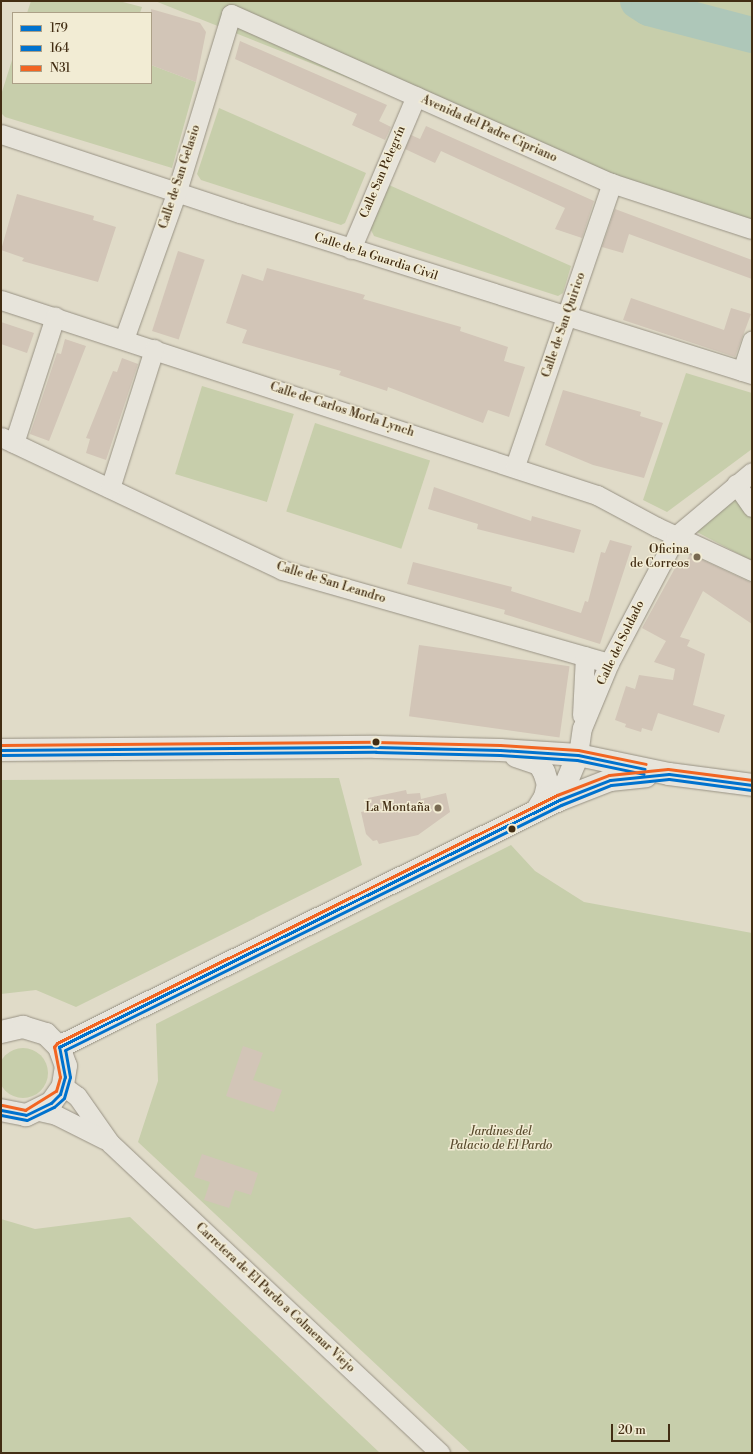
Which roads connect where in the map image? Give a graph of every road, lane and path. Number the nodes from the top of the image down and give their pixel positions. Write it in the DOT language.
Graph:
graph roads {
  1 [pos="232,14"];
  2 [pos="416,96"];
  3 [pos="1,134"];
  4 [pos="612,184"];
  5 [pos="177,191"];
  6 [pos="752,229"];
  7 [pos="351,248"];
  8 [pos="1,300"];
  9 [pos="55,317"];
  10 [pos="566,318"];
  11 [pos="124,339"];
  12 [pos="752,341"];
  13 [pos="154,349"];
  14 [pos="747,372"];
  15 [pos="7,440"];
  16 [pos="515,466"];
  17 [pos="752,472"];
  18 [pos="736,484"];
  19 [pos="110,488"];
  20 [pos="752,507"];
  21 [pos="676,536"];
  22 [pos="752,571"];
  23 [pos="585,656"];
  24 [pos="609,663"];
  25 [pos="582,728"];
  26 [pos="1,750"];
  27 [pos="500,750"];
  28 [pos="578,755"];
  29 [pos="669,774"];
  30 [pos="610,780"];
  31 [pos="752,785"];
  32 [pos="559,800"];
  33 [pos="537,810"];
  34 [pos="1,1032"];
  35 [pos="59,1047"];
  36 [pos="63,1086"];
  37 [pos="1,1110"];
  38 [pos="39,1111"];
  39 [pos="110,1143"];
  40 [pos="440,1453"];
  1 -- 2 [label="street, Avenida del Padre Cipriano"];
  1 -- 5 [label="street, Calle de San Gelasio"];
  2 -- 4 [label="street, Avenida del Padre Cipriano"];
  2 -- 7 [label="street, Calle San Pelegrín"];
  3 -- 5 [label="street, Calle de la Guardia Civil"];
  4 -- 6 [label="street, Avenida del Padre Cipriano"];
  4 -- 10 [label="street, Calle de San Quirico"];
  5 -- 7 [label="street, Calle de la Guardia Civil"];
  5 -- 11 [label="street, Calle de San Gelasio"];
  7 -- 10 [label="street, Calle de la Guardia Civil"];
  8 -- 9 [label="street, Calle de Carlos Morla Lynch"];
  9 -- 11 [label="street, Calle de Carlos Morla Lynch"];
  9 -- 15 [label="street"];
  10 -- 14 [label="street, Calle de la Guardia Civil"];
  10 -- 16 [label="street, Calle de San Quirico"];
  11 -- 13 [label="street, Calle de Carlos Morla Lynch"];
  12 -- 14 [label="street"];
  13 -- 16 [label="street, Calle de Carlos Morla Lynch"];
  13 -- 19 [label="street"];
  15 -- 19 [label="street, Calle de San Leandro"];
  16 -- 21 [label="street, Calle de Carlos Morla Lynch"];
  17 -- 18 [label="street"];
  18 -- 20 [label="street"];
  18 -- 21 [label="street"];
  19 -- 23 [label="street, Calle de San Leandro"];
  21 -- 22 [label="street, Calle de Carlos Morla Lynch"];
  21 -- 24 [label="street, Calle del Soldado"];
  23 -- 24 [label="street, Calle de San Leandro"];
  23 -- 25 [label="street"];
  24 -- 25 [label="street, Calle del Soldado"];
  25 -- 28 [label="street, Calle del Soldado"];
  26 -- 27 [label="street"];
  27 -- 28 [label="street"];
  27 -- 33 [label="street"];
  28 -- 29 [label="street"];
  28 -- 30 [label="street"];
  28 -- 32 [label="street"];
  29 -- 30 [label="street"];
  29 -- 31 [label="street"];
  30 -- 32 [label="street"];
  32 -- 33 [label="street"];
  33 -- 35 [label="street"];
  34 -- 35 [label="street"];
  35 -- 36 [label="street"];
  36 -- 38 [label="street"];
  36 -- 39 [label="street"];
  37 -- 38 [label="street"];
  38 -- 39 [label="street"];
  39 -- 40 [label="street, Carretera de El Pardo a Colmenar Viejo"];
}
